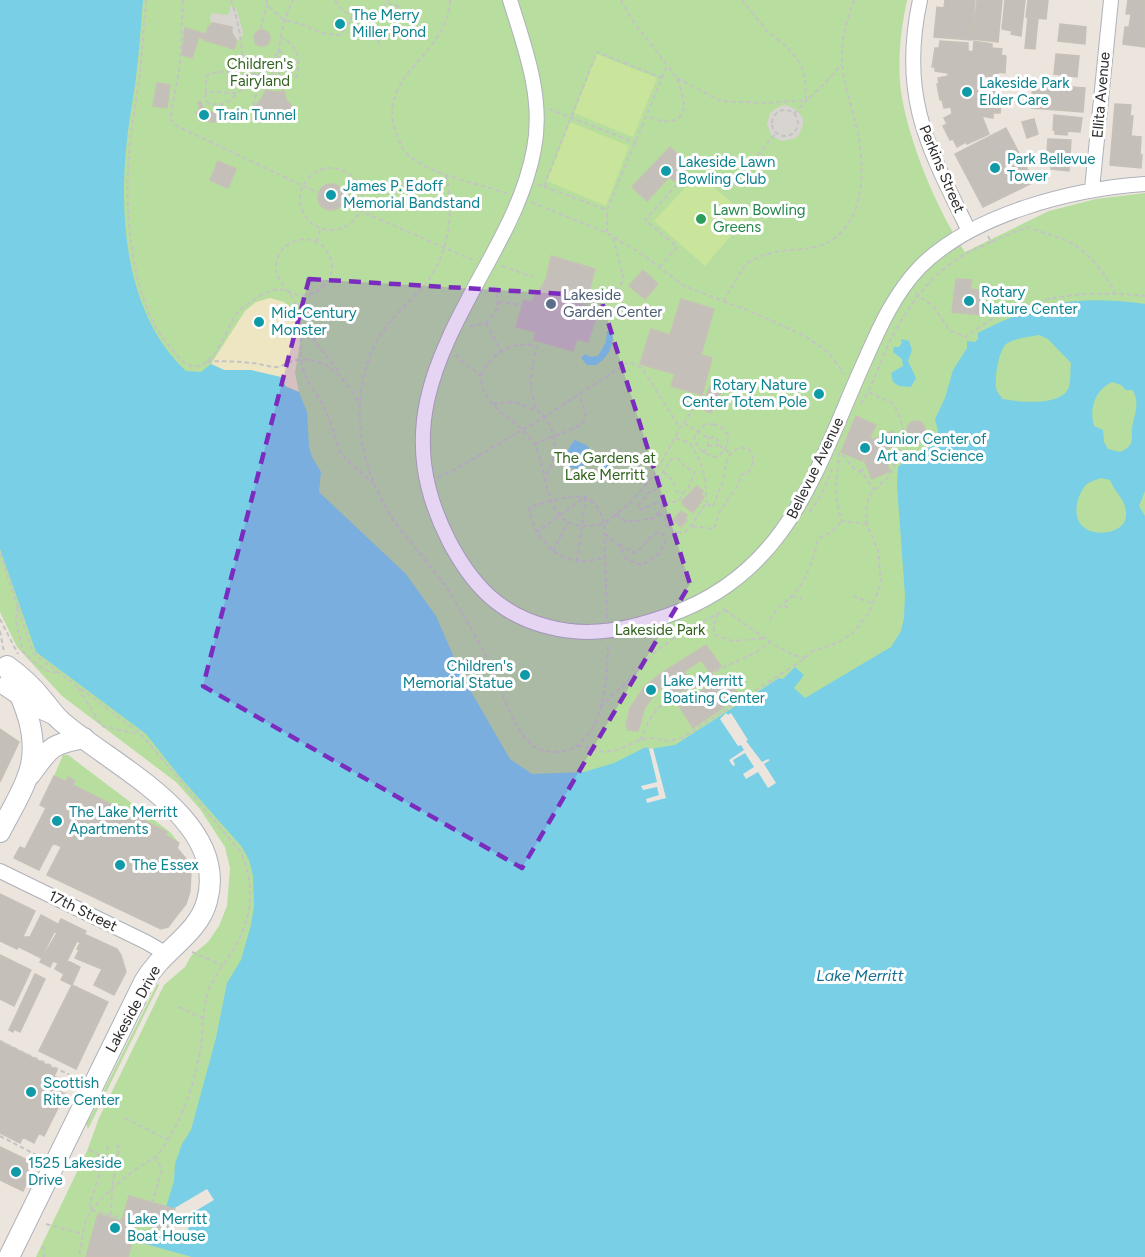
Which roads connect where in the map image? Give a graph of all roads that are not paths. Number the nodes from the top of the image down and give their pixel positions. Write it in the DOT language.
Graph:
graph roads {
  1 [pos="510,0"];
  2 [pos="921,0"];
  3 [pos="1111,0"];
  4 [pos="1145,184"];
  5 [pos="1092,189"];
  6 [pos="976,228"];
  7 [pos="7,653"];
  8 [pos="0,685"];
  9 [pos="22,699"];
  10 [pos="59,720"];
  11 [pos="96,731"];
  12 [pos="27,778"];
  13 [pos="0,832"];
  14 [pos="0,871"];
  15 [pos="165,953"];
  16 [pos="9,1257"];
  1 -- 6 [label="street, Bellevue Avenue"];
  2 -- 6 [label="street, Perkins Street"];
  3 -- 5 [label="street, Ellita Avenue"];
  4 -- 5 [label="street, Bellevue Avenue"];
  5 -- 6 [label="street, Bellevue Avenue"];
  7 -- 9 [label="street"];
  7 -- 10 [label="street, Lakeside Drive"];
  8 -- 9 [label="street"];
  9 -- 10 [label="street"];
  9 -- 12 [label="street"];
  10 -- 11 [label="street, Lakeside Drive"];
  11 -- 12 [label="street"];
  11 -- 15 [label="street, Lakeside Drive"];
  12 -- 13 [label="street"];
  14 -- 15 [label="street, 17th Street"];
  15 -- 16 [label="street, Lakeside Drive"];
}
